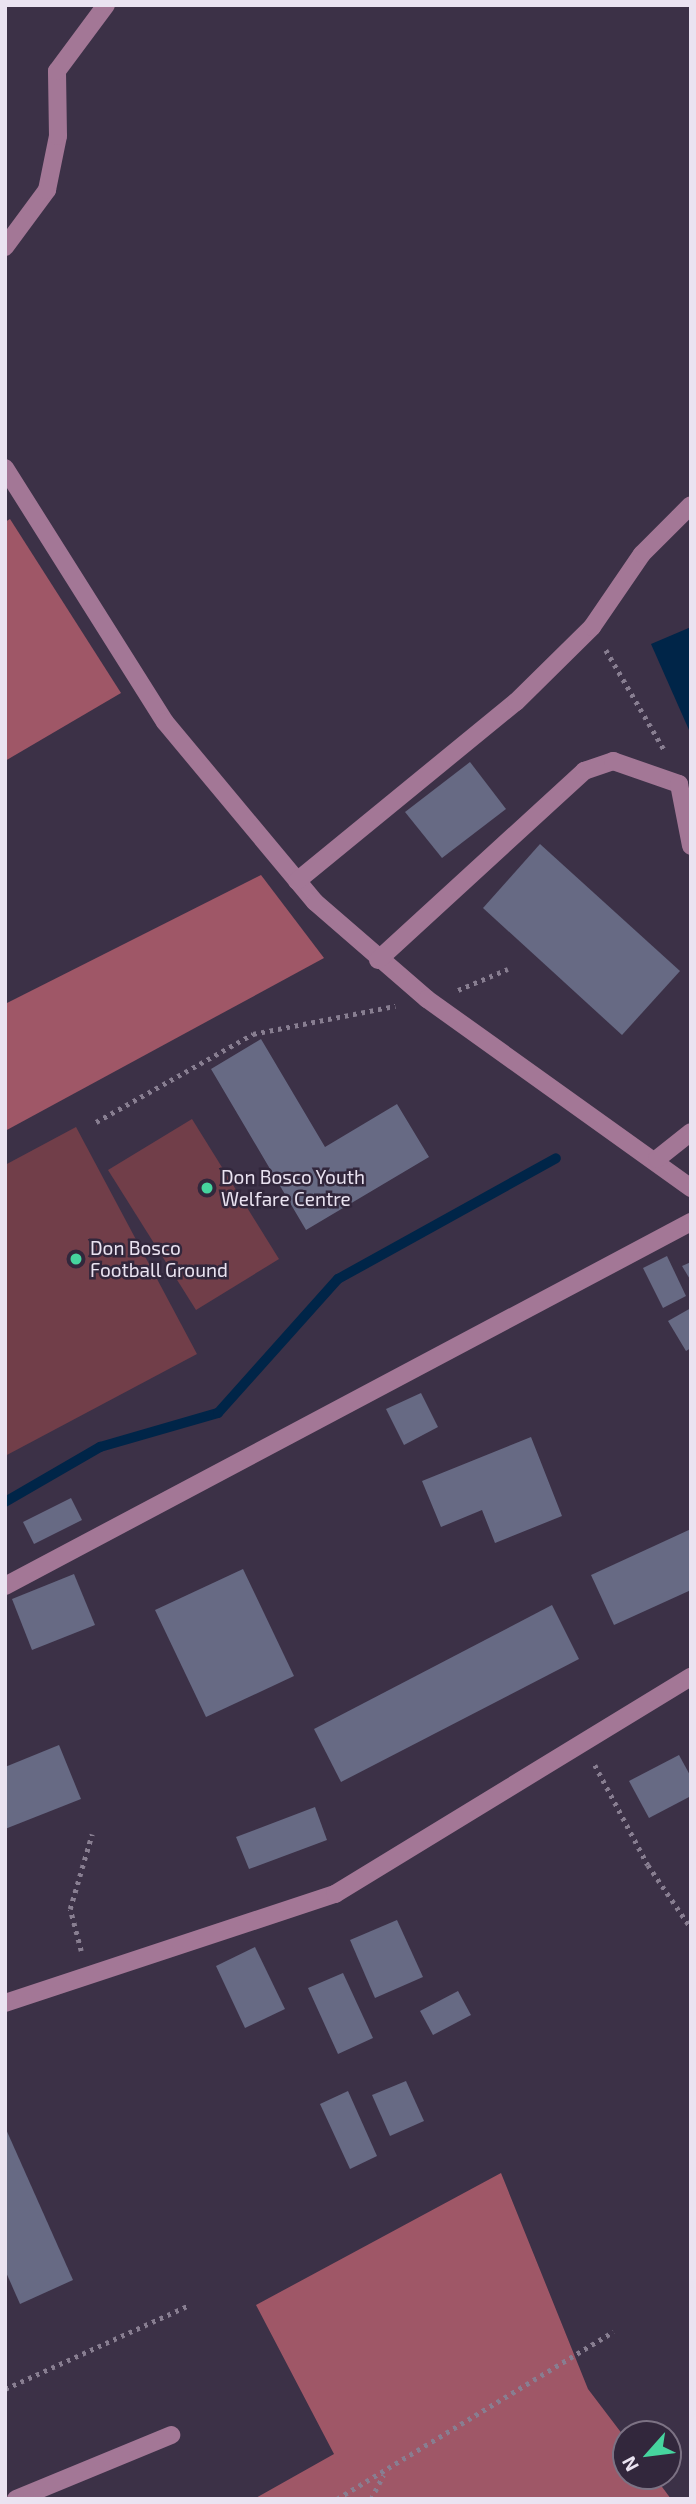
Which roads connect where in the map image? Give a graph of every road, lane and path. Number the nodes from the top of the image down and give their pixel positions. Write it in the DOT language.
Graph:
graph roads {
  1 [pos="106,5"];
  2 [pos="5,247"];
  3 [pos="5,468"];
  4 [pos="9,490"];
  5 [pos="691,505"];
  6 [pos="592,627"];
  7 [pos="679,784"];
  8 [pos="691,846"];
  9 [pos="297,881"];
  10 [pos="378,960"];
  11 [pos="508,969"];
  12 [pos="427,999"];
  13 [pos="96,1122"];
  14 [pos="691,1132"];
  15 [pos="657,1159"];
  16 [pos="691,1188"];
  17 [pos="691,1222"];
  18 [pos="5,1586"];
  19 [pos="691,1677"];
  20 [pos="583,1743"];
  21 [pos="92,1834"];
  22 [pos="691,1928"];
  23 [pos="88,1976"];
  24 [pos="5,2003"];
  25 [pos="189,2305"];
  26 [pos="613,2332"];
  27 [pos="5,2389"];
  28 [pos="171,2435"];
  29 [pos="384,2472"];
  30 [pos="16,2499"];
  31 [pos="337,2499"];
  32 [pos="371,2499"];
  1 -- 2 [label="street"];
  3 -- 4 [label="street"];
  4 -- 9 [label="street"];
  5 -- 6 [label="street"];
  6 -- 7 [label="path"];
  6 -- 9 [label="street"];
  7 -- 8 [label="street"];
  7 -- 10 [label="street"];
  9 -- 10 [label="street"];
  10 -- 12 [label="street"];
  11 -- 12 [label="path"];
  12 -- 13 [label="path"];
  12 -- 15 [label="street"];
  14 -- 15 [label="street"];
  15 -- 16 [label="street"];
  17 -- 18 [label="street"];
  19 -- 20 [label="street"];
  20 -- 22 [label="path"];
  20 -- 23 [label="street"];
  21 -- 23 [label="path"];
  23 -- 24 [label="street"];
  25 -- 27 [label="path"];
  26 -- 29 [label="path"];
  28 -- 30 [label="street"];
  29 -- 31 [label="path"];
  29 -- 32 [label="path"];
}
